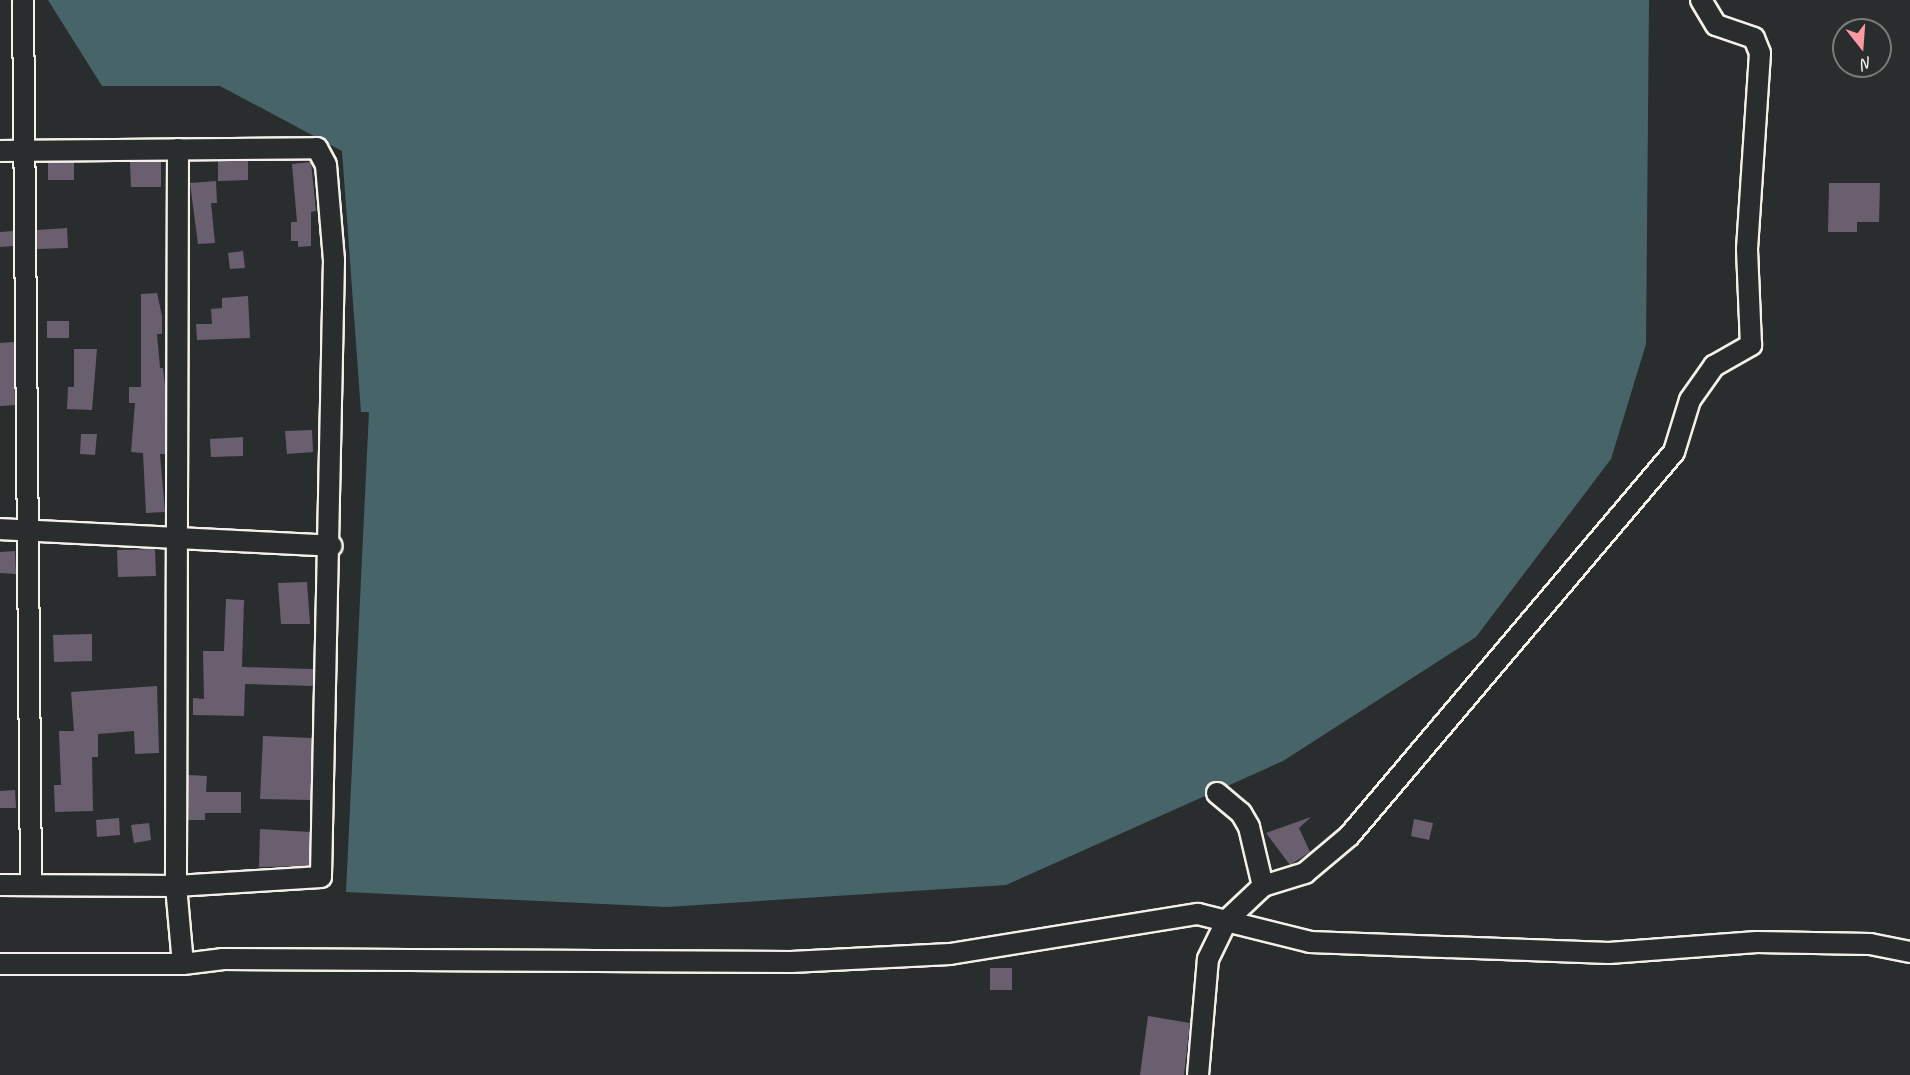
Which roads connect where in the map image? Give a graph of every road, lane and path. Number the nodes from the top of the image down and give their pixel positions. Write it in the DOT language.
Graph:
graph roads {
  1 [pos="1701,0"];
  2 [pos="23,1"];
  3 [pos="178,148"];
  4 [pos="0,151"];
  5 [pos="27,151"];
  6 [pos="0,528"];
  7 [pos="28,529"];
  8 [pos="180,539"];
  9 [pos="332,546"];
  10 [pos="1217,793"];
  11 [pos="0,885"];
  12 [pos="31,885"];
  13 [pos="176,886"];
  14 [pos="1263,886"];
  15 [pos="1227,920"];
  16 [pos="1910,952"];
  17 [pos="0,964"];
  18 [pos="183,964"];
  19 [pos="1198,1075"];
  1 -- 14 [label="street"];
  2 -- 5 [label="street"];
  3 -- 5 [label="street"];
  3 -- 8 [label="street"];
  3 -- 9 [label="street"];
  4 -- 5 [label="street"];
  5 -- 7 [label="street"];
  6 -- 7 [label="street"];
  7 -- 8 [label="street"];
  7 -- 12 [label="street"];
  8 -- 9 [label="street"];
  8 -- 13 [label="street"];
  9 -- 13 [label="street"];
  10 -- 14 [label="street"];
  11 -- 12 [label="street"];
  12 -- 13 [label="street"];
  13 -- 18 [label="street"];
  14 -- 15 [label="street"];
  15 -- 16 [label="street"];
  15 -- 18 [label="street"];
  15 -- 19 [label="street"];
  17 -- 18 [label="street"];
}
